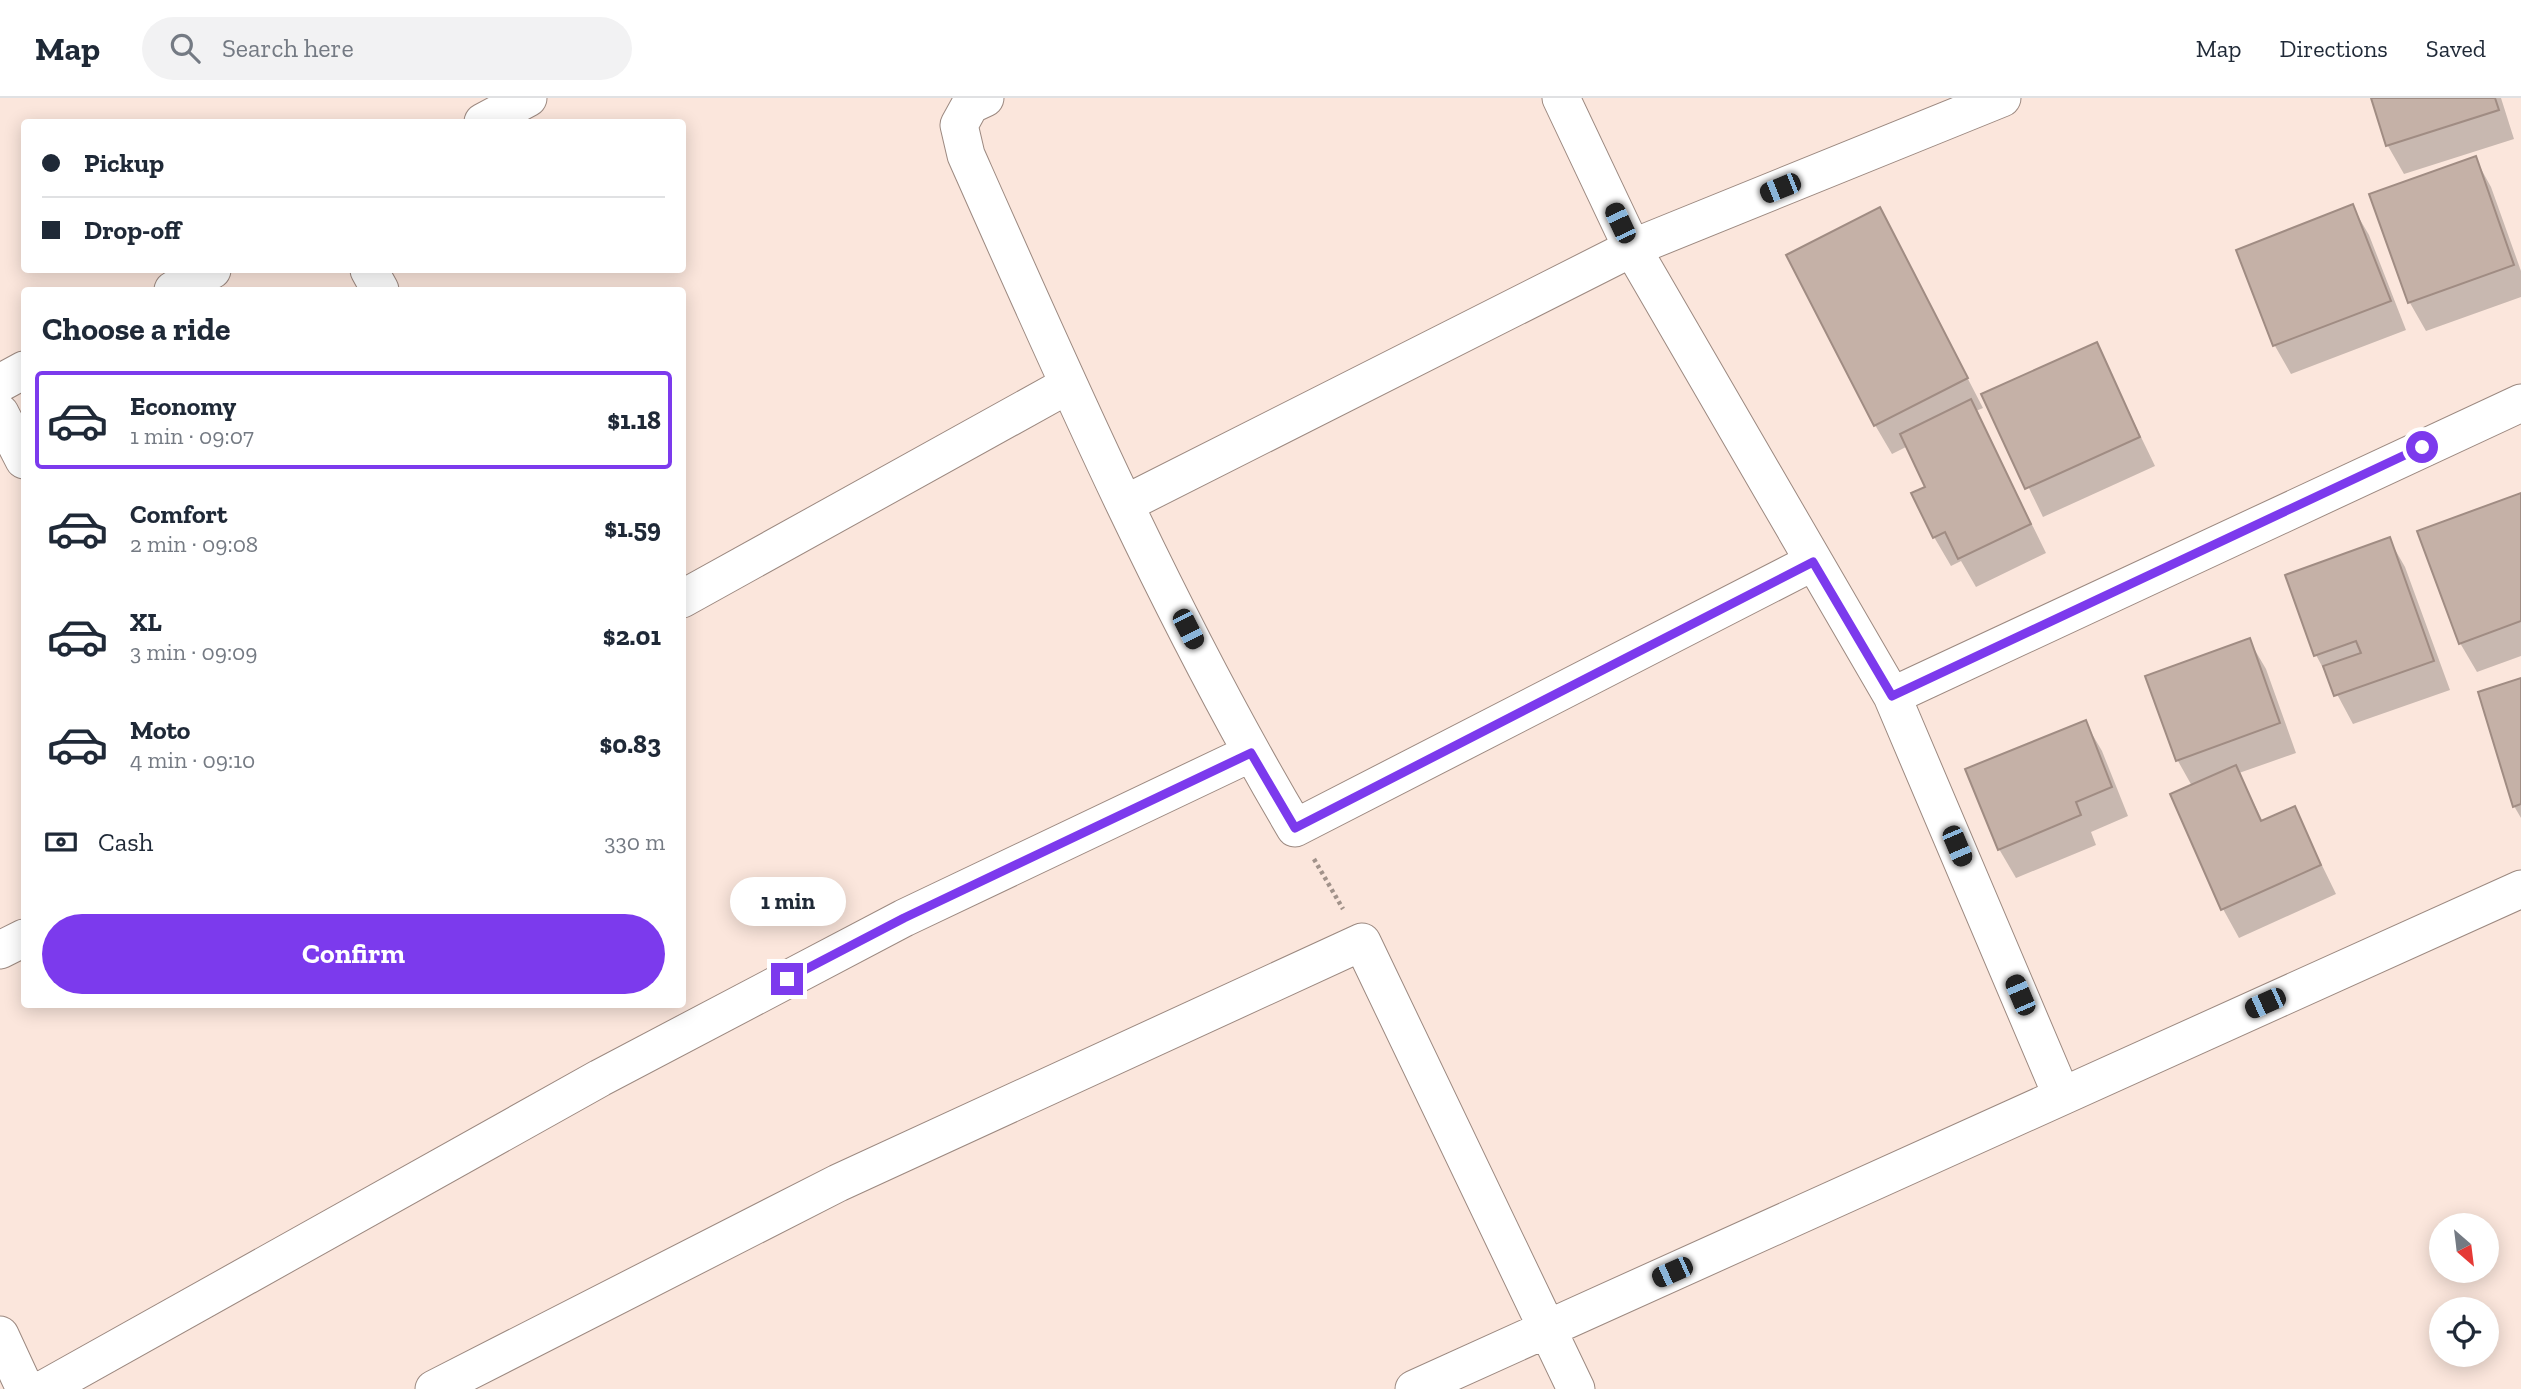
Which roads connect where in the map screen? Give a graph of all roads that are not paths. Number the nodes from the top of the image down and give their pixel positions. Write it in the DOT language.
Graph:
graph roads {
  1 [pos="528,98"];
  2 [pos="985,98"];
  3 [pos="1562,98"];
  4 [pos="2002,98"];
  5 [pos="489,119"];
  6 [pos="1632,248"];
  7 [pos="206,273"];
  8 [pos="179,287"];
  9 [pos="21,372"];
  10 [pos="0,383"];
  11 [pos="1068,385"];
  12 [pos="2521,403"];
  13 [pos="0,414"];
  14 [pos="21,454"];
  15 [pos="1125,504"];
  16 [pos="1813,562"];
  17 [pos="686,597"];
  18 [pos="1892,696"];
  19 [pos="1251,753"];
  20 [pos="2521,890"];
  21 [pos="21,940"];
  22 [pos="0,950"];
  23 [pos="2062,1094"];
  24 [pos="1548,1328"];
  25 [pos="0,1335"];
  26 [pos="25,1389"];
  27 [pos="44,1389"];
  28 [pos="434,1389"];
  29 [pos="1414,1389"];
  30 [pos="1576,1389"];
  1 -- 5 [label="street"];
  2 -- 11 [label="street"];
  3 -- 6 [label="street"];
  4 -- 6 [label="street"];
  6 -- 15 [label="street"];
  6 -- 16 [label="street"];
  7 -- 8 [label="street"];
  9 -- 10 [label="street"];
  11 -- 15 [label="street"];
  11 -- 17 [label="street"];
  12 -- 18 [label="street"];
  13 -- 14 [label="street"];
  15 -- 19 [label="street"];
  16 -- 18 [label="street"];
  16 -- 19 [label="street"];
  18 -- 23 [label="street"];
  19 -- 27 [label="street"];
  20 -- 23 [label="street"];
  21 -- 22 [label="street"];
  23 -- 24 [label="street"];
  24 -- 28 [label="street"];
  24 -- 29 [label="street"];
  24 -- 30 [label="street"];
  25 -- 26 [label="street"];
}
